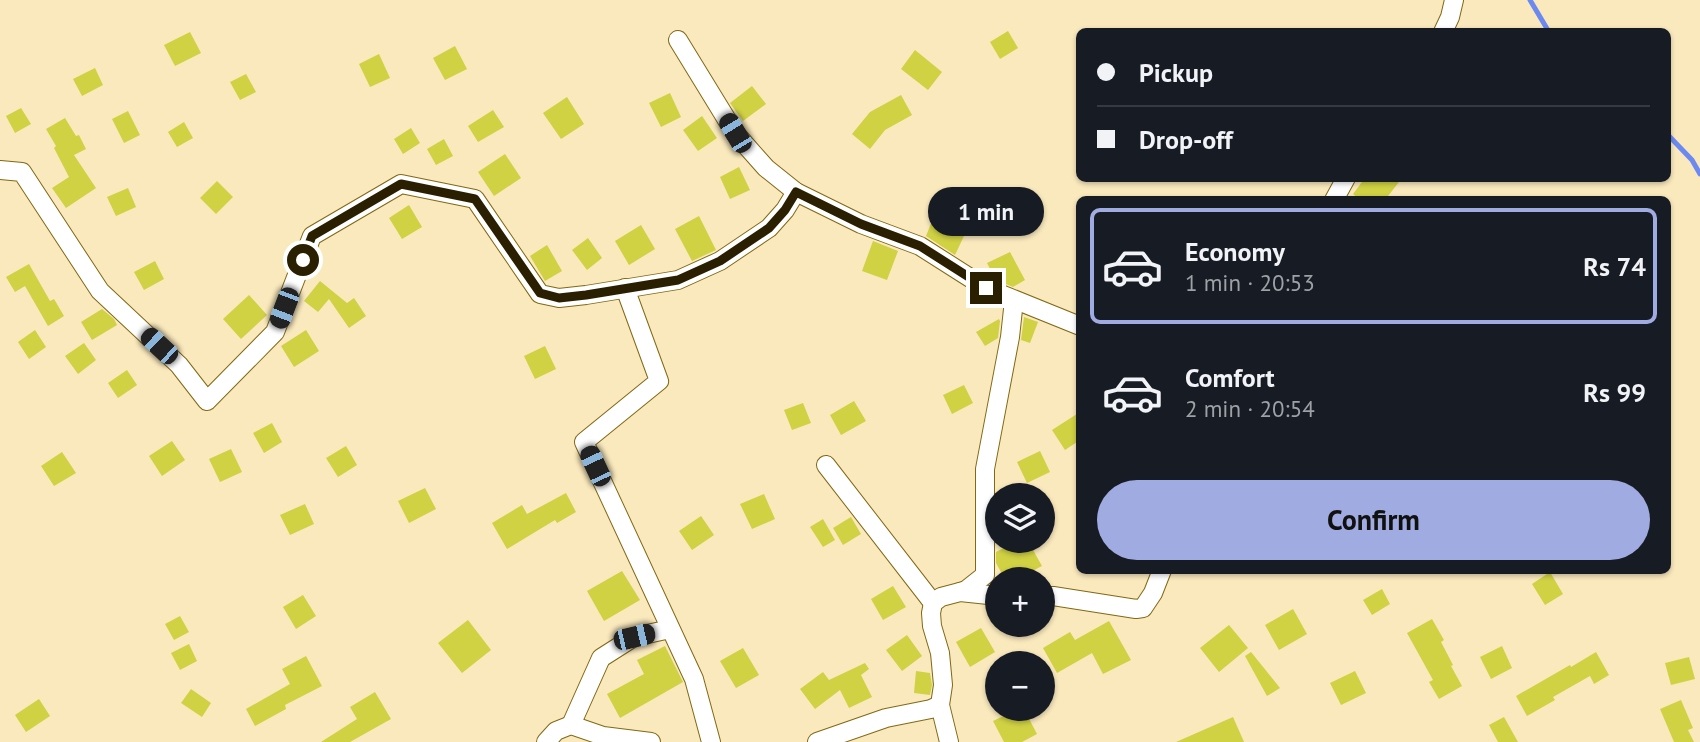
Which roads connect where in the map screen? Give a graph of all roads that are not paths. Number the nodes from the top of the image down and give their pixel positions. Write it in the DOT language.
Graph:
graph roads {
  1 [pos="1454,0"];
  2 [pos="1445,28"];
  3 [pos="678,40"];
  4 [pos="0,170"];
  5 [pos="796,192"];
  6 [pos="625,288"];
  7 [pos="1014,300"];
  8 [pos="1076,324"];
  9 [pos="826,465"];
  10 [pos="1160,574"];
  11 [pos="960,592"];
  12 [pos="985,595"];
  13 [pos="1055,596"];
  14 [pos="933,603"];
  15 [pos="670,629"];
  16 [pos="940,705"];
  17 [pos="571,724"];
  18 [pos="546,742"];
  19 [pos="651,742"];
  20 [pos="711,742"];
  21 [pos="817,742"];
  22 [pos="949,742"];
  1 -- 2 [label="street"];
  3 -- 5 [label="street"];
  4 -- 6 [label="street"];
  5 -- 6 [label="street"];
  5 -- 7 [label="street"];
  6 -- 15 [label="street"];
  7 -- 8 [label="street"];
  7 -- 11 [label="street"];
  9 -- 14 [label="street"];
  10 -- 13 [label="street"];
  11 -- 12 [label="street"];
  11 -- 14 [label="street"];
  14 -- 16 [label="street"];
  15 -- 17 [label="street"];
  15 -- 20 [label="street"];
  16 -- 21 [label="street"];
  16 -- 22 [label="street"];
  17 -- 18 [label="street"];
  17 -- 19 [label="street"];
}
